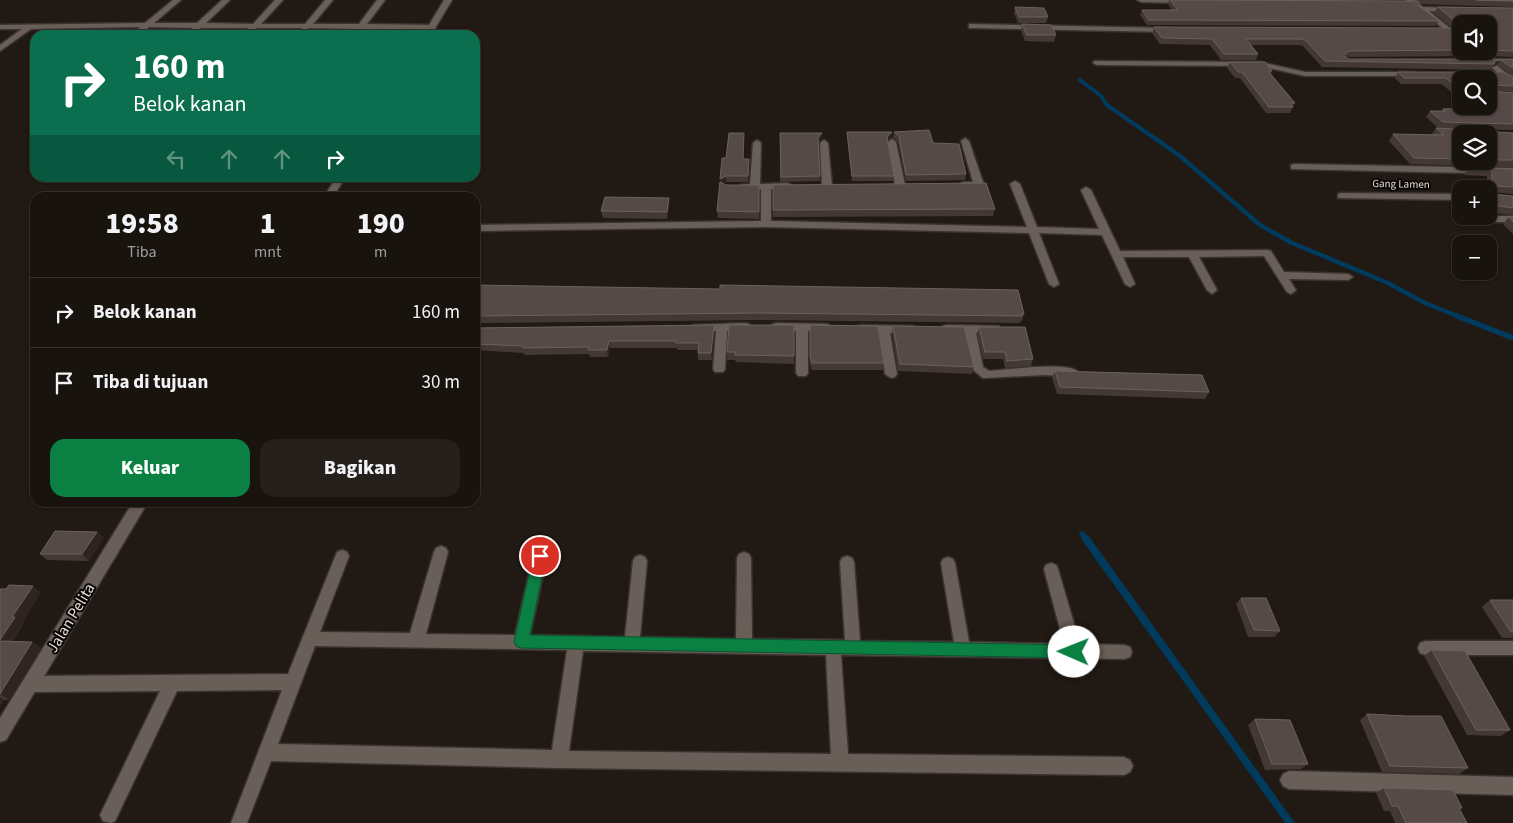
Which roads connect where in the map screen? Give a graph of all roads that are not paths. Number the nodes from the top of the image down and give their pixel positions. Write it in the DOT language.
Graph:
graph roads {
  1 [pos="176,0"];
  2 [pos="226,0"];
  3 [pos="279,0"];
  4 [pos="329,0"];
  5 [pos="381,0"];
  6 [pos="448,0"];
  7 [pos="1141,0"];
  8 [pos="1191,1"];
  9 [pos="1409,2"];
  10 [pos="1422,9"];
  11 [pos="1464,10"];
  12 [pos="146,25"];
  13 [pos="199,25"];
  14 [pos="255,26"];
  15 [pos="308,26"];
  16 [pos="362,26"];
  17 [pos="972,26"];
  18 [pos="0,27"];
  19 [pos="29,27"];
  20 [pos="432,27"];
  21 [pos="140,30"];
  22 [pos="194,30"];
  23 [pos="251,30"];
  24 [pos="304,30"];
  25 [pos="359,30"];
  26 [pos="430,30"];
  27 [pos="1176,30"];
  28 [pos="1439,30"];
  29 [pos="1449,30"];
  30 [pos="1452,32"];
  31 [pos="0,50"];
  32 [pos="1486,60"];
  33 [pos="1500,61"];
  34 [pos="1097,63"];
  35 [pos="1421,74"];
  36 [pos="1497,74"];
  37 [pos="1501,74"];
  38 [pos="1513,83"];
  39 [pos="892,142"];
  40 [pos="965,142"];
  41 [pos="757,143"];
  42 [pos="824,143"];
  43 [pos="1294,167"];
  44 [pos="1513,171"];
  45 [pos="1015,184"];
  46 [pos="901,185"];
  47 [pos="949,185"];
  48 [pos="735,186"];
  49 [pos="755,186"];
  50 [pos="801,186"];
  51 [pos="828,186"];
  52 [pos="766,187"];
  53 [pos="1086,190"];
  54 [pos="1341,196"];
  55 [pos="1452,197"];
  56 [pos="1497,219"];
  57 [pos="1513,219"];
  58 [pos="766,224"];
  59 [pos="480,228"];
  60 [pos="1033,230"];
  61 [pos="1106,232"];
  62 [pos="1192,253"];
  63 [pos="1116,254"];
  64 [pos="1282,275"];
  65 [pos="1348,276"];
  66 [pos="1054,284"];
  67 [pos="1130,284"];
  68 [pos="1212,290"];
  69 [pos="1291,290"];
  70 [pos="722,327"];
  71 [pos="802,327"];
  72 [pos="684,328"];
  73 [pos="836,328"];
  74 [pos="854,329"];
  75 [pos="884,329"];
  76 [pos="969,329"];
  77 [pos="1006,329"];
  78 [pos="719,369"];
  79 [pos="1083,372"];
  80 [pos="802,373"];
  81 [pos="891,374"];
  82 [pos="138,507"];
  83 [pos="441,552"];
  84 [pos="342,556"];
  85 [pos="540,556"];
  86 [pos="744,558"];
  87 [pos="640,561"];
  88 [pos="847,562"];
  89 [pos="948,563"];
  90 [pos="1052,569"];
  91 [pos="310,640"];
  92 [pos="416,640"];
  93 [pos="521,642"];
  94 [pos="576,643"];
  95 [pos="632,644"];
  96 [pos="744,646"];
  97 [pos="833,648"];
  98 [pos="853,648"];
  99 [pos="1426,648"];
  100 [pos="1513,648"];
  101 [pos="963,650"];
  102 [pos="1074,652"];
  103 [pos="1124,652"];
  104 [pos="293,682"];
  105 [pos="172,683"];
  106 [pos="31,684"];
  107 [pos="0,734"];
  108 [pos="266,752"];
  109 [pos="558,759"];
  110 [pos="840,762"];
  111 [pos="1124,766"];
  112 [pos="1289,780"];
  113 [pos="1513,786"];
  114 [pos="109,815"];
  115 [pos="239,821"];
  1 -- 12 [label="street"];
  2 -- 13 [label="street"];
  3 -- 14 [label="street"];
  4 -- 15 [label="street"];
  5 -- 16 [label="street"];
  6 -- 20 [label="street"];
  7 -- 8 [label="street"];
  9 -- 10 [label="street"];
  10 -- 11 [label="street"];
  10 -- 29 [label="street"];
  12 -- 13 [label="street"];
  12 -- 19 [label="street"];
  12 -- 21 [label="street"];
  13 -- 14 [label="street"];
  13 -- 22 [label="street"];
  14 -- 15 [label="street"];
  14 -- 23 [label="street"];
  15 -- 16 [label="street"];
  15 -- 24 [label="street"];
  16 -- 20 [label="street"];
  16 -- 25 [label="street"];
  17 -- 27 [label="street"];
  18 -- 19 [label="street"];
  19 -- 31 [label="street"];
  20 -- 26 [label="street"];
  28 -- 29 [label="street"];
  29 -- 30 [label="street"];
  32 -- 33 [label="street"];
  32 -- 37 [label="street"];
  34 -- 35 [label="street"];
  36 -- 37 [label="street"];
  37 -- 38 [label="street"];
  39 -- 46 [label="street"];
  40 -- 47 [label="street"];
  41 -- 49 [label="street"];
  42 -- 51 [label="street"];
  43 -- 44 [label="street"];
  45 -- 60 [label="street"];
  48 -- 49 [label="street"];
  49 -- 52 [label="street"];
  50 -- 52 [label="street"];
  52 -- 58 [label="street"];
  53 -- 61 [label="street"];
  54 -- 55 [label="street, Gang Lamen"];
  56 -- 57 [label="street"];
  58 -- 59 [label="street"];
  58 -- 60 [label="street"];
  60 -- 61 [label="street"];
  60 -- 66 [label="street"];
  61 -- 63 [label="street"];
  62 -- 63 [label="street"];
  62 -- 64 [label="street"];
  62 -- 68 [label="street"];
  63 -- 67 [label="street"];
  64 -- 65 [label="street"];
  64 -- 69 [label="street"];
  70 -- 71 [label="street"];
  70 -- 72 [label="street"];
  70 -- 78 [label="street"];
  71 -- 73 [label="street"];
  71 -- 80 [label="street"];
  74 -- 75 [label="street"];
  75 -- 76 [label="street"];
  75 -- 81 [label="street"];
  76 -- 77 [label="street"];
  76 -- 79 [label="street"];
  82 -- 106 [label="street, Jalan Pelita"];
  83 -- 92 [label="street"];
  84 -- 91 [label="street"];
  85 -- 93 [label="street"];
  86 -- 96 [label="street"];
  87 -- 95 [label="street"];
  88 -- 98 [label="street"];
  89 -- 101 [label="street"];
  90 -- 102 [label="street"];
  91 -- 92 [label="street"];
  91 -- 104 [label="street"];
  92 -- 93 [label="street"];
  93 -- 94 [label="street"];
  94 -- 95 [label="street"];
  94 -- 109 [label="street"];
  95 -- 96 [label="street"];
  96 -- 97 [label="street"];
  97 -- 98 [label="street"];
  97 -- 110 [label="street"];
  98 -- 101 [label="street"];
  99 -- 100 [label="street"];
  101 -- 102 [label="street"];
  102 -- 103 [label="street"];
  104 -- 105 [label="street"];
  104 -- 108 [label="street"];
  105 -- 106 [label="street"];
  105 -- 114 [label="street"];
  106 -- 107 [label="street, Jalan Pelita"];
  108 -- 109 [label="street"];
  108 -- 115 [label="street"];
  109 -- 110 [label="street"];
  110 -- 111 [label="street"];
  112 -- 113 [label="street"];
}
